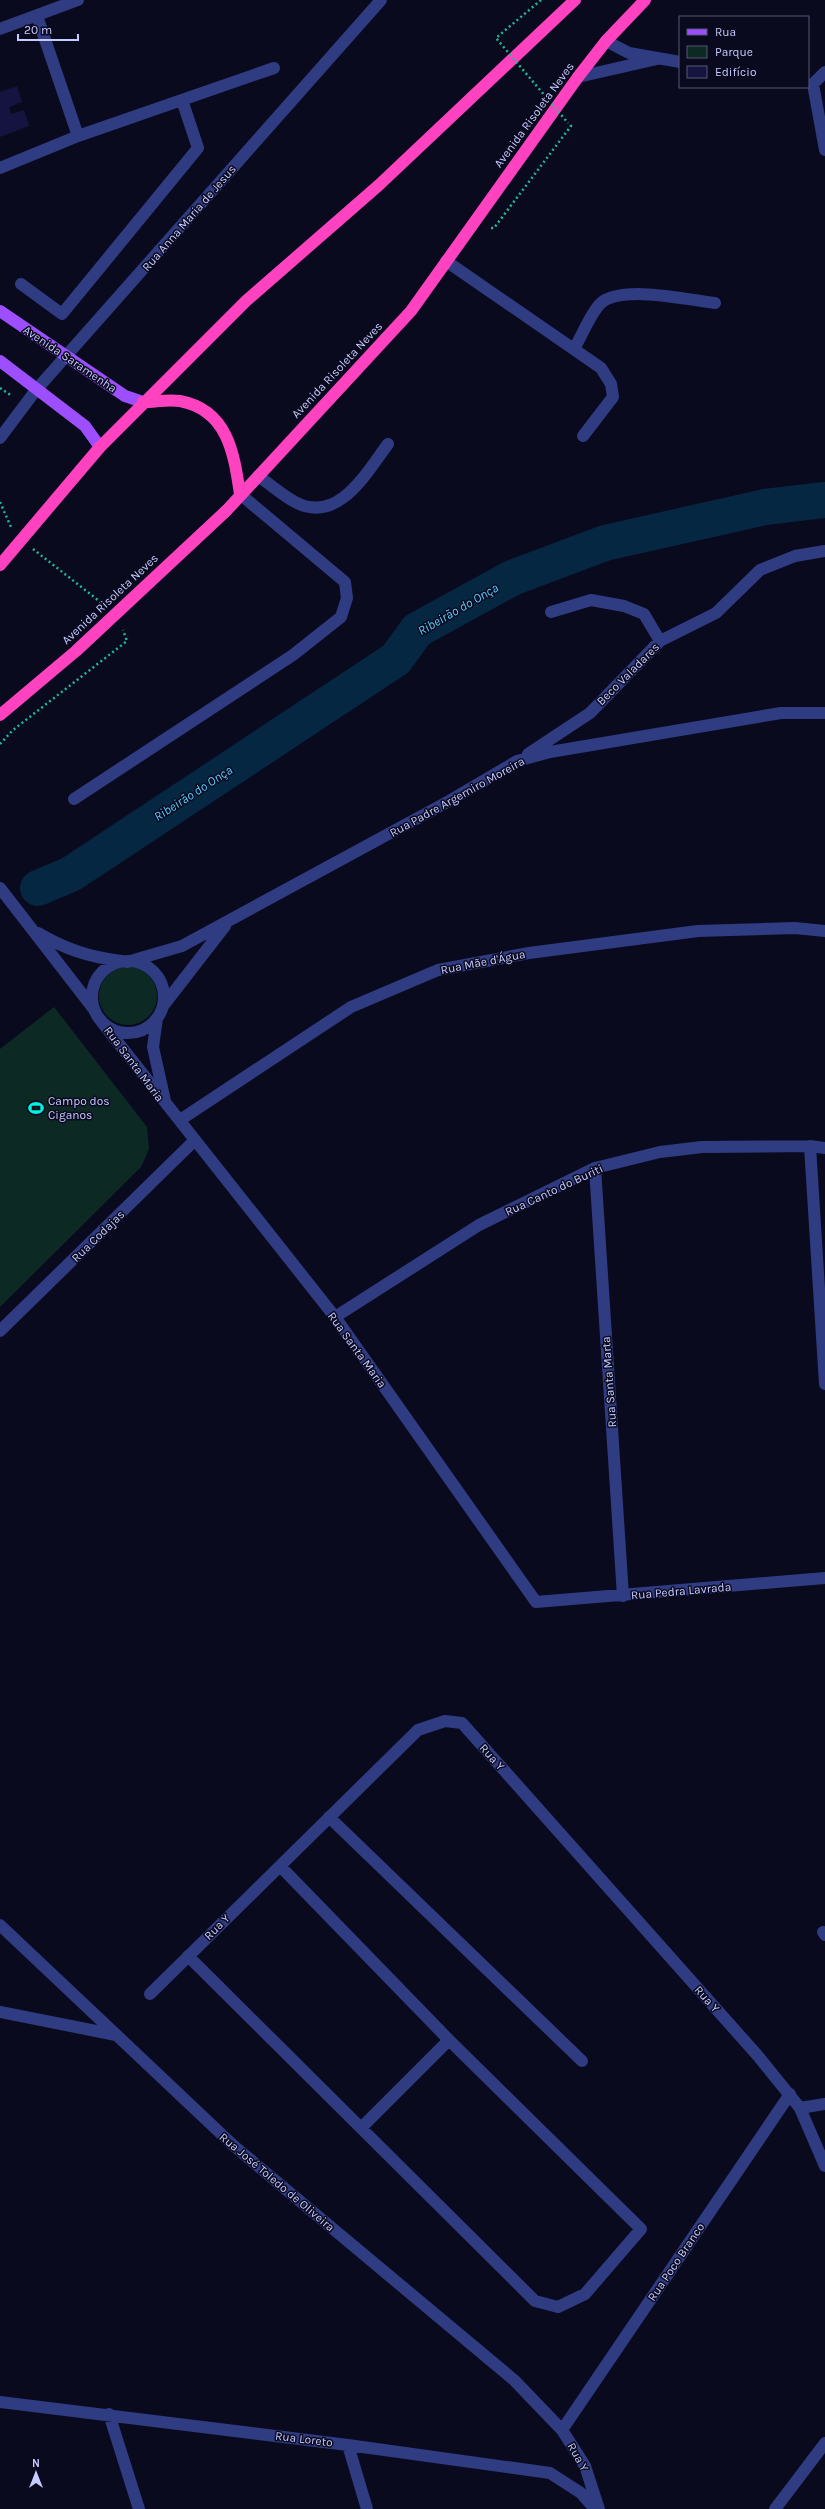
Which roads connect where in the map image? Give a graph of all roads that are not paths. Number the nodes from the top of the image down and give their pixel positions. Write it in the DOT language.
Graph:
graph roads {
  1 [pos="78,0"];
  2 [pos="381,0"];
  3 [pos="575,0"];
  4 [pos="645,0"];
  5 [pos="37,16"];
  6 [pos="0,29"];
  7 [pos="606,41"];
  8 [pos="657,59"];
  9 [pos="679,62"];
  10 [pos="274,68"];
  11 [pos="825,72"];
  12 [pos="578,77"];
  13 [pos="810,84"];
  14 [pos="825,87"];
  15 [pos="182,100"];
  16 [pos="78,136"];
  17 [pos="825,150"];
  18 [pos="0,168"];
  19 [pos="446,261"];
  20 [pos="21,284"];
  21 [pos="715,303"];
  22 [pos="0,311"];
  23 [pos="574,349"];
  24 [pos="66,357"];
  25 [pos="0,361"];
  26 [pos="36,390"];
  27 [pos="143,402"];
  28 [pos="583,436"];
  29 [pos="0,438"];
  30 [pos="388,444"];
  31 [pos="100,447"];
  32 [pos="258,476"];
  33 [pos="240,494"];
  34 [pos="825,553"];
  35 [pos="0,566"];
  36 [pos="551,612"];
  37 [pos="660,641"];
  38 [pos="825,713"];
  39 [pos="0,715"];
  40 [pos="517,762"];
  41 [pos="74,799"];
  42 [pos="0,888"];
  43 [pos="228,922"];
  44 [pos="28,925"];
  45 [pos="825,931"];
  46 [pos="125,961"];
  47 [pos="94,1009"];
  48 [pos="160,1011"];
  49 [pos="101,1021"];
  50 [pos="167,1106"];
  51 [pos="180,1120"];
  52 [pos="195,1140"];
  53 [pos="810,1146"];
  54 [pos="825,1148"];
  55 [pos="595,1168"];
  56 [pos="335,1317"];
  57 [pos="0,1331"];
  58 [pos="825,1384"];
  59 [pos="825,1578"];
  60 [pos="623,1596"];
  61 [pos="536,1602"];
  62 [pos="329,1817"];
  63 [pos="280,1866"];
  64 [pos="0,1925"];
  65 [pos="188,1956"];
  66 [pos="150,1994"];
  67 [pos="0,2012"];
  68 [pos="116,2035"];
  69 [pos="449,2040"];
  70 [pos="582,2061"];
  71 [pos="790,2094"];
  72 [pos="825,2104"];
  73 [pos="800,2108"];
  74 [pos="361,2128"];
  75 [pos="825,2166"];
  76 [pos="0,2402"];
  77 [pos="109,2414"];
  78 [pos="562,2430"];
  79 [pos="825,2443"];
  80 [pos="348,2445"];
  81 [pos="139,2509"];
  82 [pos="368,2509"];
  83 [pos="595,2509"];
  84 [pos="599,2509"];
  85 [pos="776,2509"];
  1 -- 5 [label="street"];
  2 -- 24 [label="street, Rua Anna Maria de Jesus"];
  3 -- 27 [label="highway"];
  4 -- 7 [label="highway, Avenida Risoleta Neves"];
  5 -- 6 [label="street"];
  5 -- 16 [label="street"];
  7 -- 8 [label="street"];
  7 -- 12 [label="highway, Avenida Risoleta Neves"];
  8 -- 9 [label="street"];
  8 -- 12 [label="street"];
  10 -- 15 [label="street"];
  11 -- 13 [label="street"];
  12 -- 19 [label="highway, Avenida Risoleta Neves"];
  13 -- 14 [label="street"];
  13 -- 17 [label="street"];
  15 -- 16 [label="street"];
  15 -- 20 [label="street"];
  16 -- 18 [label="street"];
  19 -- 23 [label="street"];
  19 -- 32 [label="highway, Avenida Risoleta Neves"];
  21 -- 23 [label="street"];
  22 -- 24 [label="main road, Avenida Saramenha"];
  23 -- 28 [label="street"];
  24 -- 26 [label="street, Rua Anna Maria de Jesus"];
  24 -- 27 [label="main road, Avenida Saramenha"];
  25 -- 26 [label="main road"];
  26 -- 29 [label="street, Rua Anna Maria de Jesus"];
  26 -- 31 [label="main road"];
  27 -- 31 [label="highway"];
  27 -- 33 [label="highway"];
  30 -- 32 [label="street"];
  31 -- 35 [label="highway"];
  32 -- 33 [label="highway, Avenida Risoleta Neves"];
  33 -- 39 [label="highway, Avenida Risoleta Neves"];
  33 -- 41 [label="street"];
  34 -- 37 [label="street, Beco Valadares"];
  36 -- 37 [label="street"];
  37 -- 40 [label="street, Beco Valadares"];
  38 -- 40 [label="street, Rua Padre Argemiro Moreira"];
  40 -- 43 [label="street, Rua Padre Argemiro Moreira"];
  42 -- 44 [label="street"];
  43 -- 46 [label="street, Rua Padre Argemiro Moreira"];
  43 -- 48 [label="street, Rua Padre Argemiro Moreira"];
  44 -- 46 [label="street"];
  44 -- 47 [label="street"];
  45 -- 51 [label="street, Rua Mãe d'Água"];
  46 -- 47 [label="street"];
  46 -- 48 [label="street"];
  47 -- 49 [label="street"];
  48 -- 49 [label="street"];
  48 -- 50 [label="street, Rua Santa Maria"];
  49 -- 50 [label="street, Rua Santa Maria"];
  50 -- 51 [label="street, Rua Santa Maria"];
  51 -- 52 [label="street, Rua Santa Maria"];
  52 -- 56 [label="street, Rua Santa Maria"];
  52 -- 57 [label="street, Rua Codajas"];
  53 -- 54 [label="street, Rua Canto do Buriti"];
  53 -- 55 [label="street, Rua Canto do Buriti"];
  53 -- 58 [label="street"];
  55 -- 56 [label="street, Rua Canto do Buriti"];
  55 -- 60 [label="street, Rua Santa Marta"];
  56 -- 61 [label="street, Rua Santa Maria"];
  59 -- 60 [label="street, Rua Pedra Lavrada"];
  60 -- 61 [label="street, Rua Pedra Lavrada"];
  62 -- 63 [label="street, Rua Y"];
  62 -- 70 [label="street"];
  62 -- 71 [label="street, Rua Y"];
  63 -- 65 [label="street, Rua Y"];
  63 -- 69 [label="street"];
  64 -- 68 [label="street, Rua José Toledo de Oliveira"];
  65 -- 66 [label="street, Rua Y"];
  65 -- 74 [label="street"];
  67 -- 68 [label="street"];
  68 -- 78 [label="street, Rua José Toledo de Oliveira"];
  69 -- 74 [label="street"];
  69 -- 74 [label="street"];
  71 -- 73 [label="street, Rua Y"];
  71 -- 78 [label="street, Rua Poco Branco"];
  72 -- 73 [label="street"];
  73 -- 75 [label="street, Rua Y"];
  76 -- 77 [label="street, Rua Loreto"];
  77 -- 80 [label="street, Rua Loreto"];
  77 -- 81 [label="street"];
  78 -- 84 [label="street, Rua Y"];
  79 -- 85 [label="street"];
  80 -- 82 [label="street"];
  80 -- 83 [label="street, Rua Loreto"];
}
